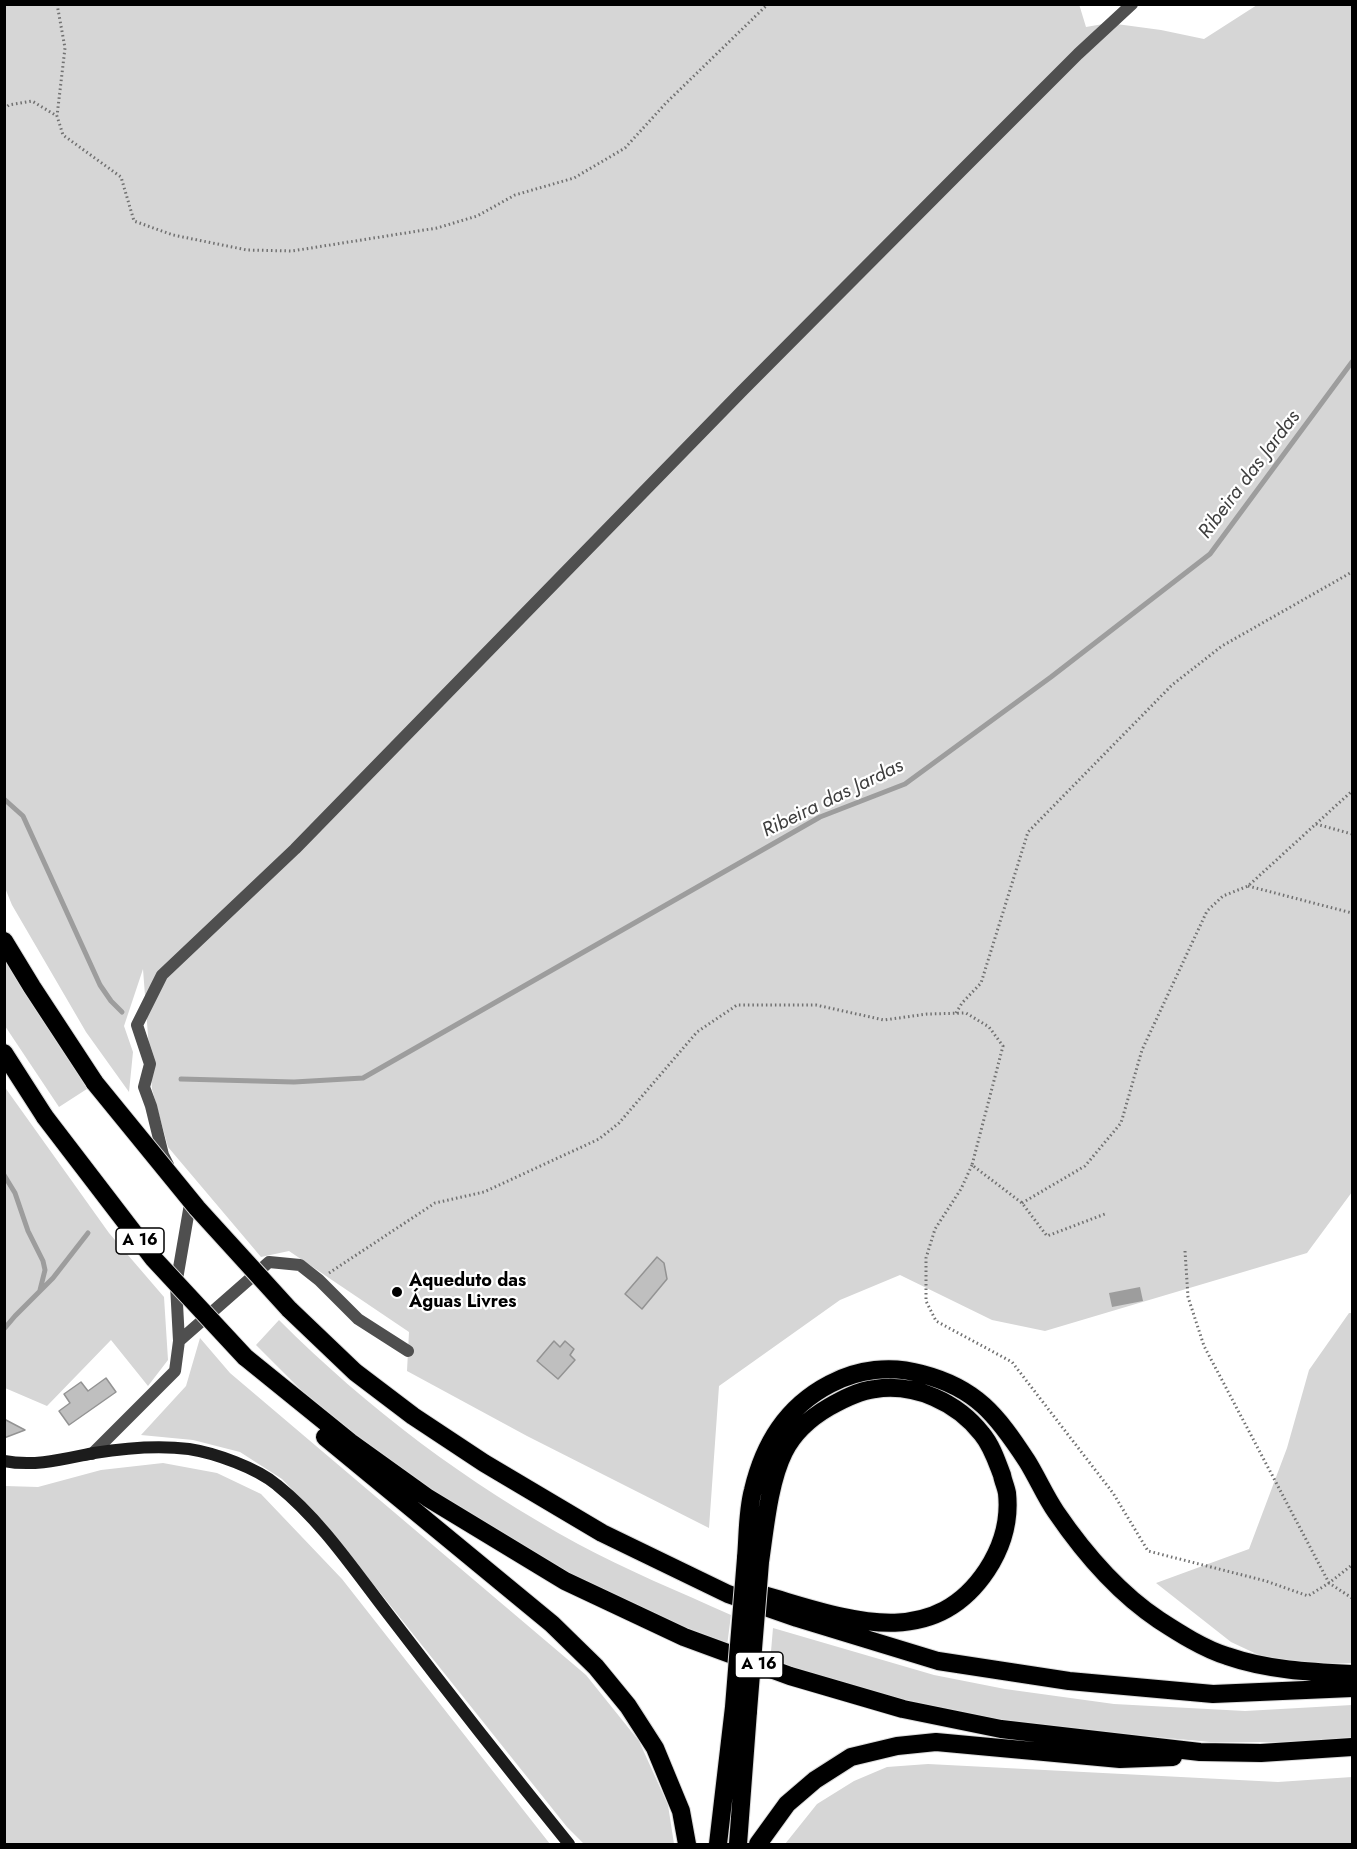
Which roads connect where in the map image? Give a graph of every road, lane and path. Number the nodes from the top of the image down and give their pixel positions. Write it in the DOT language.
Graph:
graph roads {
  1 [pos="57,4"];
  2 [pos="768,4"];
  3 [pos="1132,4"];
  4 [pos="4,109"];
  5 [pos="57,116"];
  6 [pos="1353,572"];
  7 [pos="1353,791"];
  8 [pos="1316,824"];
  9 [pos="1353,834"];
  10 [pos="1248,886"];
  11 [pos="1353,913"];
  12 [pos="4,940"];
  13 [pos="956,1013"];
  14 [pos="4,1053"];
  15 [pos="972,1165"];
  16 [pos="1022,1203"];
  17 [pos="1105,1214"];
  18 [pos="1185,1251"];
  19 [pos="319,1280"];
  20 [pos="179,1341"];
  21 [pos="408,1351"];
  22 [pos="250,1361"];
  23 [pos="92,1454"];
  24 [pos="4,1461"];
  25 [pos="753,1560"];
  26 [pos="1353,1565"];
  27 [pos="682,1571"];
  28 [pos="1329,1583"];
  29 [pos="1353,1598"];
  30 [pos="1353,1674"];
  31 [pos="1353,1688"];
  32 [pos="741,1709"];
  33 [pos="1353,1747"];
  34 [pos="1200,1752"];
  35 [pos="569,1845"];
  36 [pos="687,1845"];
  37 [pos="718,1845"];
  38 [pos="738,1845"];
  39 [pos="758,1845"];
  1 -- 5 [label="path"];
  2 -- 5 [label="path"];
  3 -- 20 [label="street"];
  4 -- 5 [label="path"];
  6 -- 13 [label="path"];
  7 -- 8 [label="path"];
  8 -- 9 [label="path"];
  8 -- 10 [label="path"];
  10 -- 11 [label="path"];
  10 -- 16 [label="path"];
  12 -- 27 [label="highway, A 16, bridge"];
  13 -- 15 [label="path"];
  13 -- 19 [label="path"];
  14 -- 22 [label="highway, A 16, bridge"];
  15 -- 16 [label="path"];
  15 -- 28 [label="path"];
  16 -- 17 [label="path"];
  18 -- 28 [label="path"];
  19 -- 20 [label="street"];
  19 -- 21 [label="street"];
  20 -- 23 [label="street"];
  22 -- 34 [label="highway, A 16"];
  22 -- 36 [label="highway, A 16"];
  23 -- 24 [label="main road"];
  23 -- 35 [label="main road"];
  25 -- 27 [label="highway, A 16"];
  25 -- 30 [label="highway, A 16"];
  25 -- 32 [label="highway, A 16, bridge"];
  26 -- 28 [label="path"];
  27 -- 31 [label="highway, A 16"];
  28 -- 29 [label="path"];
  32 -- 37 [label="highway, A 16"];
  32 -- 38 [label="highway, A 16"];
  33 -- 34 [label="highway, A 16"];
  34 -- 39 [label="highway, A 16"];
}
